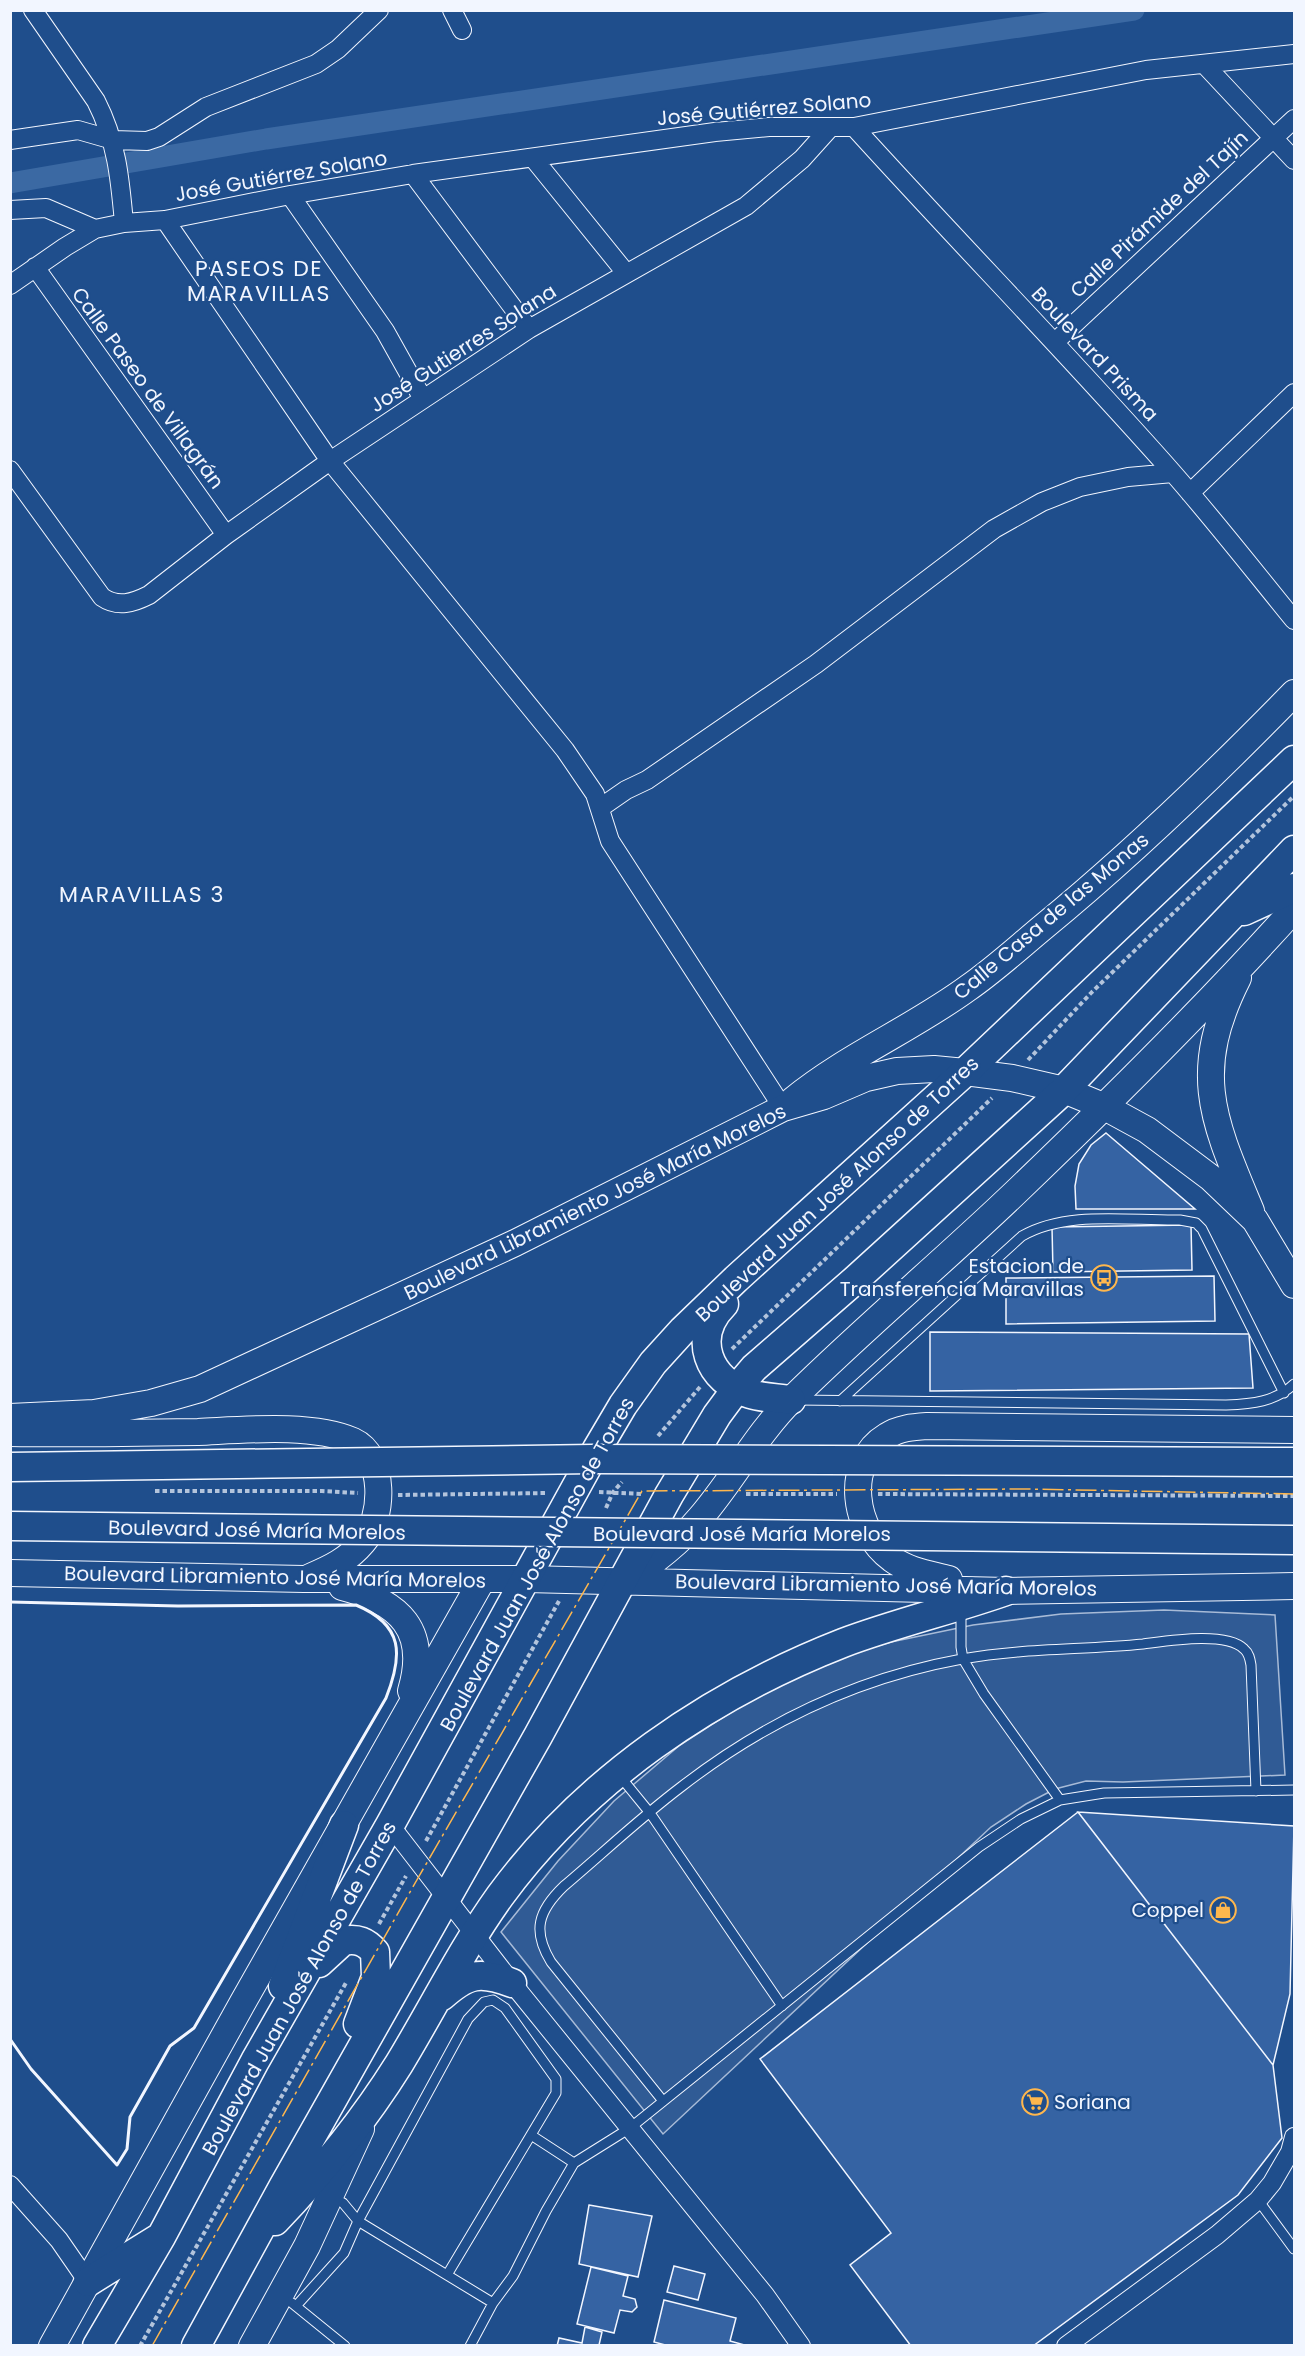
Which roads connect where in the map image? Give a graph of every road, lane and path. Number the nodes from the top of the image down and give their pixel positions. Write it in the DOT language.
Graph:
graph roads {
  1 [pos="33,10"];
  2 [pos="379,10"];
  3 [pos="452,10"];
  4 [pos="462,30"];
  5 [pos="1294,54"];
  6 [pos="1204,64"];
  7 [pos="1294,119"];
  8 [pos="854,127"];
  9 [pos="830,129"];
  10 [pos="1273,139"];
  11 [pos="10,140"];
  12 [pos="114,146"];
  13 [pos="533,158"];
  14 [pos="1294,160"];
  15 [pos="413,174"];
  16 [pos="290,195"];
  17 [pos="10,210"];
  18 [pos="165,220"];
  19 [pos="124,223"];
  20 [pos="95,229"];
  21 [pos="35,267"];
  22 [pos="626,273"];
  23 [pos="10,285"];
  24 [pos="529,329"];
  25 [pos="1055,342"];
  26 [pos="1294,393"];
  27 [pos="423,399"];
  28 [pos="330,460"];
  29 [pos="10,470"];
  30 [pos="1173,473"];
  31 [pos="1190,493"];
  32 [pos="226,535"];
  33 [pos="1294,620"];
  34 [pos="1294,693"];
  35 [pos="1294,760"];
  36 [pos="1294,796"];
  37 [pos="600,808"];
  38 [pos="1294,850"];
  39 [pos="1294,888"];
  40 [pos="1294,909"];
  41 [pos="1228,918"];
  42 [pos="1246,962"];
  43 [pos="965,1072"];
  44 [pos="1012,1078"];
  45 [pos="1064,1090"];
  46 [pos="1103,1106"];
  47 [pos="783,1108"];
  48 [pos="861,1168"];
  49 [pos="1255,1220"];
  50 [pos="1294,1285"];
  51 [pos="716,1368"];
  52 [pos="1294,1384"];
  53 [pos="737,1388"];
  54 [pos="1284,1394"];
  55 [pos="791,1400"];
  56 [pos="840,1401"];
  57 [pos="10,1417"];
  58 [pos="1294,1430"];
  59 [pos="10,1432"];
  60 [pos="655,1439"];
  61 [pos="1294,1462"];
  62 [pos="10,1467"];
  63 [pos="627,1475"];
  64 [pos="604,1512"];
  65 [pos="10,1526"];
  66 [pos="1294,1540"];
  67 [pos="10,1573"];
  68 [pos="304,1579"];
  69 [pos="527,1579"];
  70 [pos="482,1580"];
  71 [pos="571,1580"];
  72 [pos="623,1582"];
  73 [pos="1294,1586"];
  74 [pos="1006,1591"];
  75 [pos="961,1607"];
  76 [pos="963,1659"];
  77 [pos="403,1720"];
  78 [pos="618,1774"];
  79 [pos="1294,1790"];
  80 [pos="1256,1791"];
  81 [pos="1060,1800"];
  82 [pos="650,1814"];
  83 [pos="344,1825"];
  84 [pos="390,1825"];
  85 [pos="416,1858"];
  86 [pos="447,1897"];
  87 [pos="474,1934"];
  88 [pos="368,1944"];
  89 [pos="350,1975"];
  90 [pos="300,1983"];
  91 [pos="512,1983"];
  92 [pos="432,2006"];
  93 [pos="782,2006"];
  94 [pos="255,2061"];
  95 [pos="663,2101"];
  96 [pos="630,2128"];
  97 [pos="531,2135"];
  98 [pos="1294,2137"];
  99 [pos="574,2163"];
  100 [pos="10,2186"];
  101 [pos="308,2189"];
  102 [pos="1258,2200"];
  103 [pos="358,2221"];
  104 [pos="161,2237"];
  105 [pos="1294,2249"];
  106 [pos="447,2275"];
  107 [pos="87,2282"];
  108 [pos="289,2300"];
  109 [pos="493,2302"];
  110 [pos="52,2346"];
  111 [pos="98,2346"];
  112 [pos="140,2346"];
  113 [pos="196,2346"];
  114 [pos="252,2346"];
  115 [pos="345,2346"];
  116 [pos="470,2346"];
  117 [pos="801,2346"];
  118 [pos="1066,2346"];
  1 -- 12 [label="street"];
  2 -- 12 [label="street"];
  3 -- 4 [label="street"];
  5 -- 6 [label="street, José Gutiérrez Solano"];
  6 -- 8 [label="street, José Gutiérrez Solano"];
  6 -- 10 [label="street"];
  7 -- 10 [label="street, Calle Pirámide del Tajín"];
  8 -- 9 [label="street, José Gutiérrez Solano"];
  8 -- 25 [label="street, Boulevard Prisma"];
  9 -- 13 [label="street, José Gutiérrez Solano"];
  9 -- 22 [label="street, José Gutierres Solana"];
  10 -- 14 [label="street"];
  10 -- 25 [label="street, Calle Pirámide del Tajín"];
  11 -- 12 [label="street"];
  12 -- 19 [label="street"];
  13 -- 15 [label="street, José Gutiérrez Solano"];
  13 -- 22 [label="street"];
  15 -- 16 [label="street, José Gutiérrez Solano"];
  15 -- 24 [label="street"];
  16 -- 18 [label="street, José Gutiérrez Solano"];
  16 -- 27 [label="street"];
  17 -- 20 [label="street"];
  18 -- 19 [label="street, José Gutiérrez Solano"];
  18 -- 28 [label="street"];
  19 -- 20 [label="street, José Gutiérrez Solano"];
  20 -- 21 [label="street"];
  21 -- 23 [label="street"];
  21 -- 32 [label="street, Calle Paseo de Villagrán"];
  22 -- 24 [label="street, José Gutierres Solana"];
  24 -- 27 [label="street, José Gutierres Solana"];
  25 -- 30 [label="street, Boulevard Prisma"];
  26 -- 31 [label="street"];
  27 -- 28 [label="street, José Gutierres Solana"];
  28 -- 32 [label="street, José Gutierres Solana"];
  28 -- 37 [label="street"];
  29 -- 32 [label="street, José Gutierres Solana"];
  30 -- 31 [label="street, Boulevard Prisma"];
  30 -- 37 [label="street"];
  31 -- 33 [label="street, Boulevard Prisma"];
  34 -- 47 [label="street, Calle Casa de las Monas"];
  35 -- 43 [label="main road, Boulevard Juan José Alonso de Torres"];
  36 -- 44 [label="path"];
  37 -- 47 [label="street"];
  38 -- 41 [label="main road"];
  39 -- 41 [label="main road"];
  40 -- 42 [label="street"];
  41 -- 45 [label="main road"];
  42 -- 46 [label="street"];
  42 -- 49 [label="street"];
  43 -- 44 [label="street, Boulevard Libramiento José María Morelos"];
  43 -- 47 [label="street, Boulevard Libramiento José María Morelos"];
  43 -- 48 [label="main road, Boulevard Juan José Alonso de Torres"];
  44 -- 45 [label="street, Boulevard Libramiento José María Morelos"];
  44 -- 51 [label="path"];
  45 -- 46 [label="street, Boulevard Libramiento José María Morelos"];
  45 -- 53 [label="main road"];
  46 -- 49 [label="street, Boulevard Libramiento José María Morelos"];
  46 -- 55 [label="street"];
  47 -- 57 [label="street, Boulevard Libramiento José María Morelos"];
  48 -- 51 [label="main road"];
  48 -- 69 [label="main road, Boulevard Juan José Alonso de Torres"];
  49 -- 50 [label="street, Boulevard Libramiento José María Morelos"];
  51 -- 53 [label="main road"];
  51 -- 60 [label="path"];
  52 -- 54 [label="lane"];
  53 -- 55 [label="main road"];
  53 -- 72 [label="main road"];
  54 -- 56 [label="lane"];
  54 -- 56 [label="lane"];
  55 -- 56 [label="lane"];
  55 -- 72 [label="street"];
  58 -- 74 [label="street"];
  59 -- 68 [label="street"];
  61 -- 62 [label="main road, bridge"];
  63 -- 64 [label="path"];
  65 -- 66 [label="main road, Boulevard José María Morelos, bridge"];
  67 -- 68 [label="street, Boulevard Libramiento José María Morelos"];
  68 -- 70 [label="street, Boulevard Libramiento José María Morelos"];
  68 -- 77 [label="street"];
  69 -- 70 [label="street, Boulevard Libramiento José María Morelos"];
  69 -- 71 [label="street, Boulevard Libramiento José María Morelos"];
  69 -- 84 [label="main road, Boulevard Juan José Alonso de Torres"];
  70 -- 77 [label="street"];
  71 -- 72 [label="street, Boulevard Libramiento José María Morelos"];
  71 -- 85 [label="path"];
  72 -- 74 [label="street, Boulevard Libramiento José María Morelos"];
  72 -- 86 [label="main road"];
  73 -- 74 [label="street, Boulevard Libramiento José María Morelos"];
  74 -- 75 [label="main road"];
  75 -- 76 [label="lane"];
  75 -- 78 [label="main road"];
  76 -- 80 [label="lane"];
  76 -- 81 [label="lane"];
  76 -- 82 [label="lane"];
  77 -- 83 [label="street"];
  78 -- 82 [label="lane"];
  78 -- 87 [label="main road"];
  79 -- 80 [label="lane"];
  80 -- 81 [label="lane"];
  81 -- 93 [label="lane"];
  82 -- 93 [label="lane"];
  82 -- 95 [label="lane"];
  83 -- 94 [label="main road"];
  83 -- 107 [label="street"];
  84 -- 85 [label="street"];
  84 -- 90 [label="main road, Boulevard Juan José Alonso de Torres"];
  85 -- 86 [label="street"];
  85 -- 88 [label="path"];
  86 -- 87 [label="street"];
  86 -- 101 [label="main road"];
  87 -- 91 [label="street"];
  87 -- 92 [label="main road"];
  88 -- 90 [label="main road"];
  88 -- 101 [label="main road"];
  89 -- 112 [label="path"];
  90 -- 94 [label="main road, Boulevard Juan José Alonso de Torres"];
  91 -- 92 [label="main road"];
  91 -- 96 [label="street"];
  92 -- 101 [label="main road"];
  93 -- 95 [label="lane"];
  94 -- 104 [label="main road, Boulevard Juan José Alonso de Torres"];
  95 -- 96 [label="lane"];
  96 -- 99 [label="lane"];
  96 -- 117 [label="street"];
  97 -- 99 [label="lane"];
  97 -- 103 [label="lane"];
  97 -- 106 [label="lane"];
  98 -- 102 [label="street"];
  99 -- 109 [label="lane"];
  100 -- 107 [label="street"];
  101 -- 103 [label="lane"];
  101 -- 108 [label="street"];
  101 -- 113 [label="main road"];
  102 -- 105 [label="lane"];
  102 -- 118 [label="street"];
  103 -- 106 [label="lane"];
  103 -- 108 [label="lane"];
  104 -- 107 [label="main road"];
  104 -- 111 [label="main road, Boulevard Juan José Alonso de Torres"];
  106 -- 109 [label="lane"];
  107 -- 110 [label="street"];
  108 -- 114 [label="street"];
  108 -- 115 [label="lane"];
  109 -- 116 [label="lane"];
}
